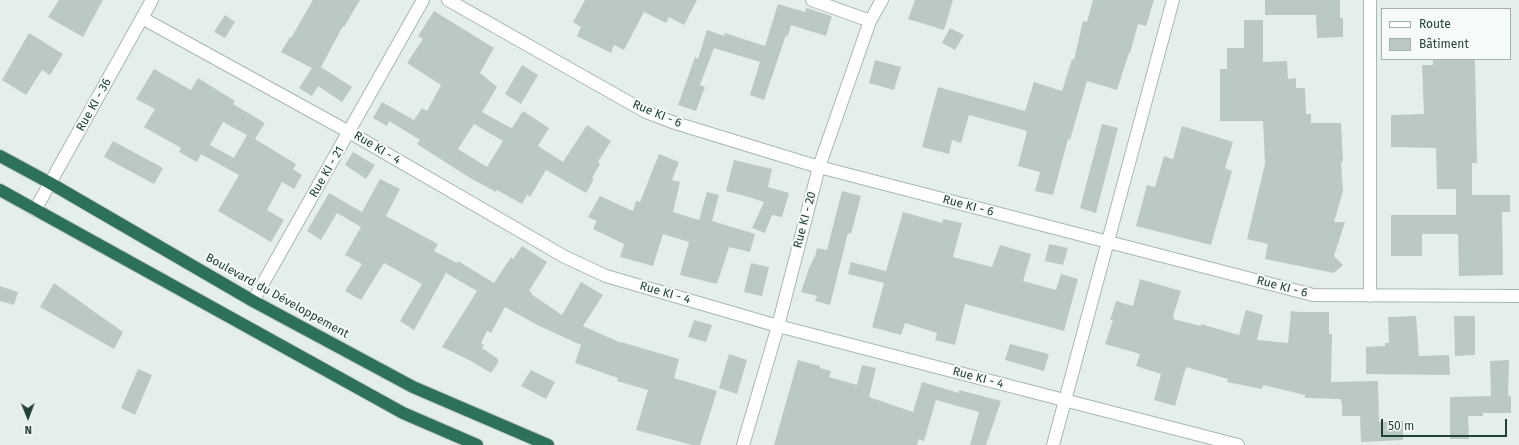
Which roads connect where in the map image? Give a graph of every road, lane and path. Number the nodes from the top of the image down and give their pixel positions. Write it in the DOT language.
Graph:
graph roads {
  1 [pos="152,0"];
  2 [pos="423,0"];
  3 [pos="448,0"];
  4 [pos="812,0"];
  5 [pos="882,0"];
  6 [pos="1173,0"];
  7 [pos="1370,0"];
  8 [pos="142,18"];
  9 [pos="870,21"];
  10 [pos="349,132"];
  11 [pos="0,156"];
  12 [pos="819,167"];
  13 [pos="50,183"];
  14 [pos="0,190"];
  15 [pos="35,210"];
  16 [pos="1108,242"];
  17 [pos="1370,296"];
  18 [pos="1519,296"];
  19 [pos="252,301"];
  20 [pos="778,326"];
  21 [pos="1066,400"];
  22 [pos="478,445"];
  23 [pos="548,445"];
  24 [pos="742,445"];
  25 [pos="1053,445"];
  26 [pos="1238,445"];
  1 -- 8 [label="street, Rue KI - 36"];
  2 -- 10 [label="street, Rue KI - 21"];
  3 -- 12 [label="street, Rue KI - 6"];
  4 -- 9 [label="street"];
  5 -- 9 [label="street, Rue KI - 20"];
  6 -- 16 [label="street"];
  7 -- 17 [label="street"];
  8 -- 10 [label="street, Rue KI - 4"];
  8 -- 13 [label="street, Rue KI - 36"];
  9 -- 12 [label="street, Rue KI - 20"];
  10 -- 19 [label="street, Rue KI - 21"];
  10 -- 20 [label="street, Rue KI - 4"];
  11 -- 13 [label="highway, Boulevard du Développement"];
  12 -- 16 [label="street, Rue KI - 6"];
  12 -- 20 [label="street, Rue KI - 20"];
  13 -- 15 [label="street, Rue KI - 36"];
  13 -- 19 [label="highway, Boulevard du Développement"];
  14 -- 15 [label="highway"];
  15 -- 22 [label="highway"];
  16 -- 17 [label="street, Rue KI - 6"];
  16 -- 21 [label="street"];
  17 -- 18 [label="street, Rue KI - 6"];
  19 -- 23 [label="highway, Boulevard du Développement"];
  20 -- 21 [label="street, Rue KI - 4"];
  20 -- 24 [label="street, Rue KI - 20"];
  21 -- 25 [label="street"];
  21 -- 26 [label="street, Rue KI - 4"];
}
